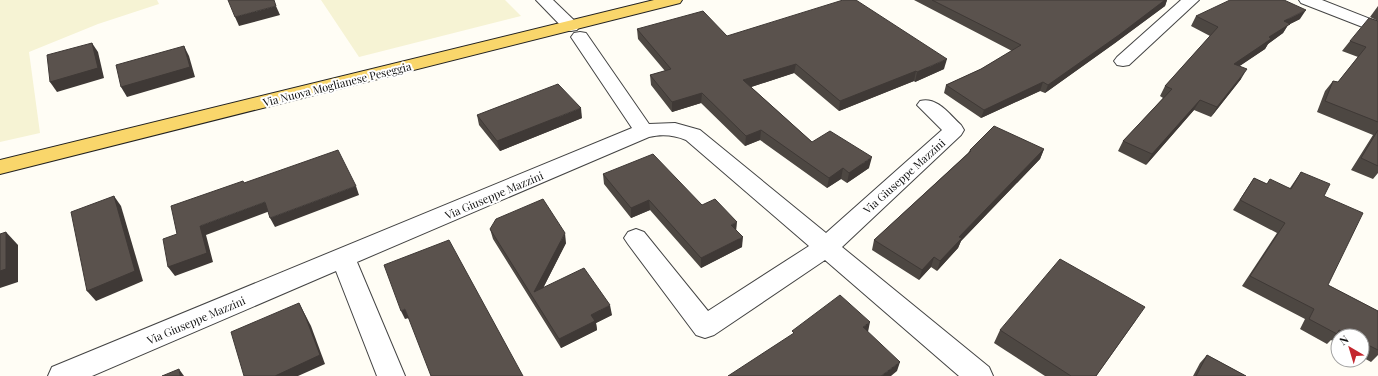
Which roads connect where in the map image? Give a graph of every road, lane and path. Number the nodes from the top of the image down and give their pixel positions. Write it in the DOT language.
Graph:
graph roads {
  1 [pos="544,0"];
  2 [pos="674,0"];
  3 [pos="1191,0"];
  4 [pos="1308,0"];
  5 [pos="1378,28"];
  6 [pos="575,31"];
  7 [pos="1123,61"];
  8 [pos="927,105"];
  9 [pos="644,131"];
  10 [pos="0,167"];
  11 [pos="636,238"];
  12 [pos="826,247"];
  13 [pos="343,258"];
  14 [pos="68,375"];
  15 [pos="391,376"];
  16 [pos="979,376"];
  1 -- 6 [label="street"];
  2 -- 6 [label="main road, Via Nuova Moglianese Peseggia"];
  3 -- 7 [label="street"];
  4 -- 5 [label="street"];
  6 -- 9 [label="street"];
  6 -- 10 [label="main road, Via Nuova Moglianese Peseggia"];
  8 -- 12 [label="street, Via Giuseppe Mazzini"];
  9 -- 12 [label="street, Via Giuseppe Mazzini"];
  9 -- 13 [label="street, Via Giuseppe Mazzini"];
  11 -- 12 [label="street, Via Giuseppe Mazzini"];
  12 -- 16 [label="street, Via Giuseppe Mazzini"];
  13 -- 14 [label="street, Via Giuseppe Mazzini"];
  13 -- 15 [label="street"];
}
